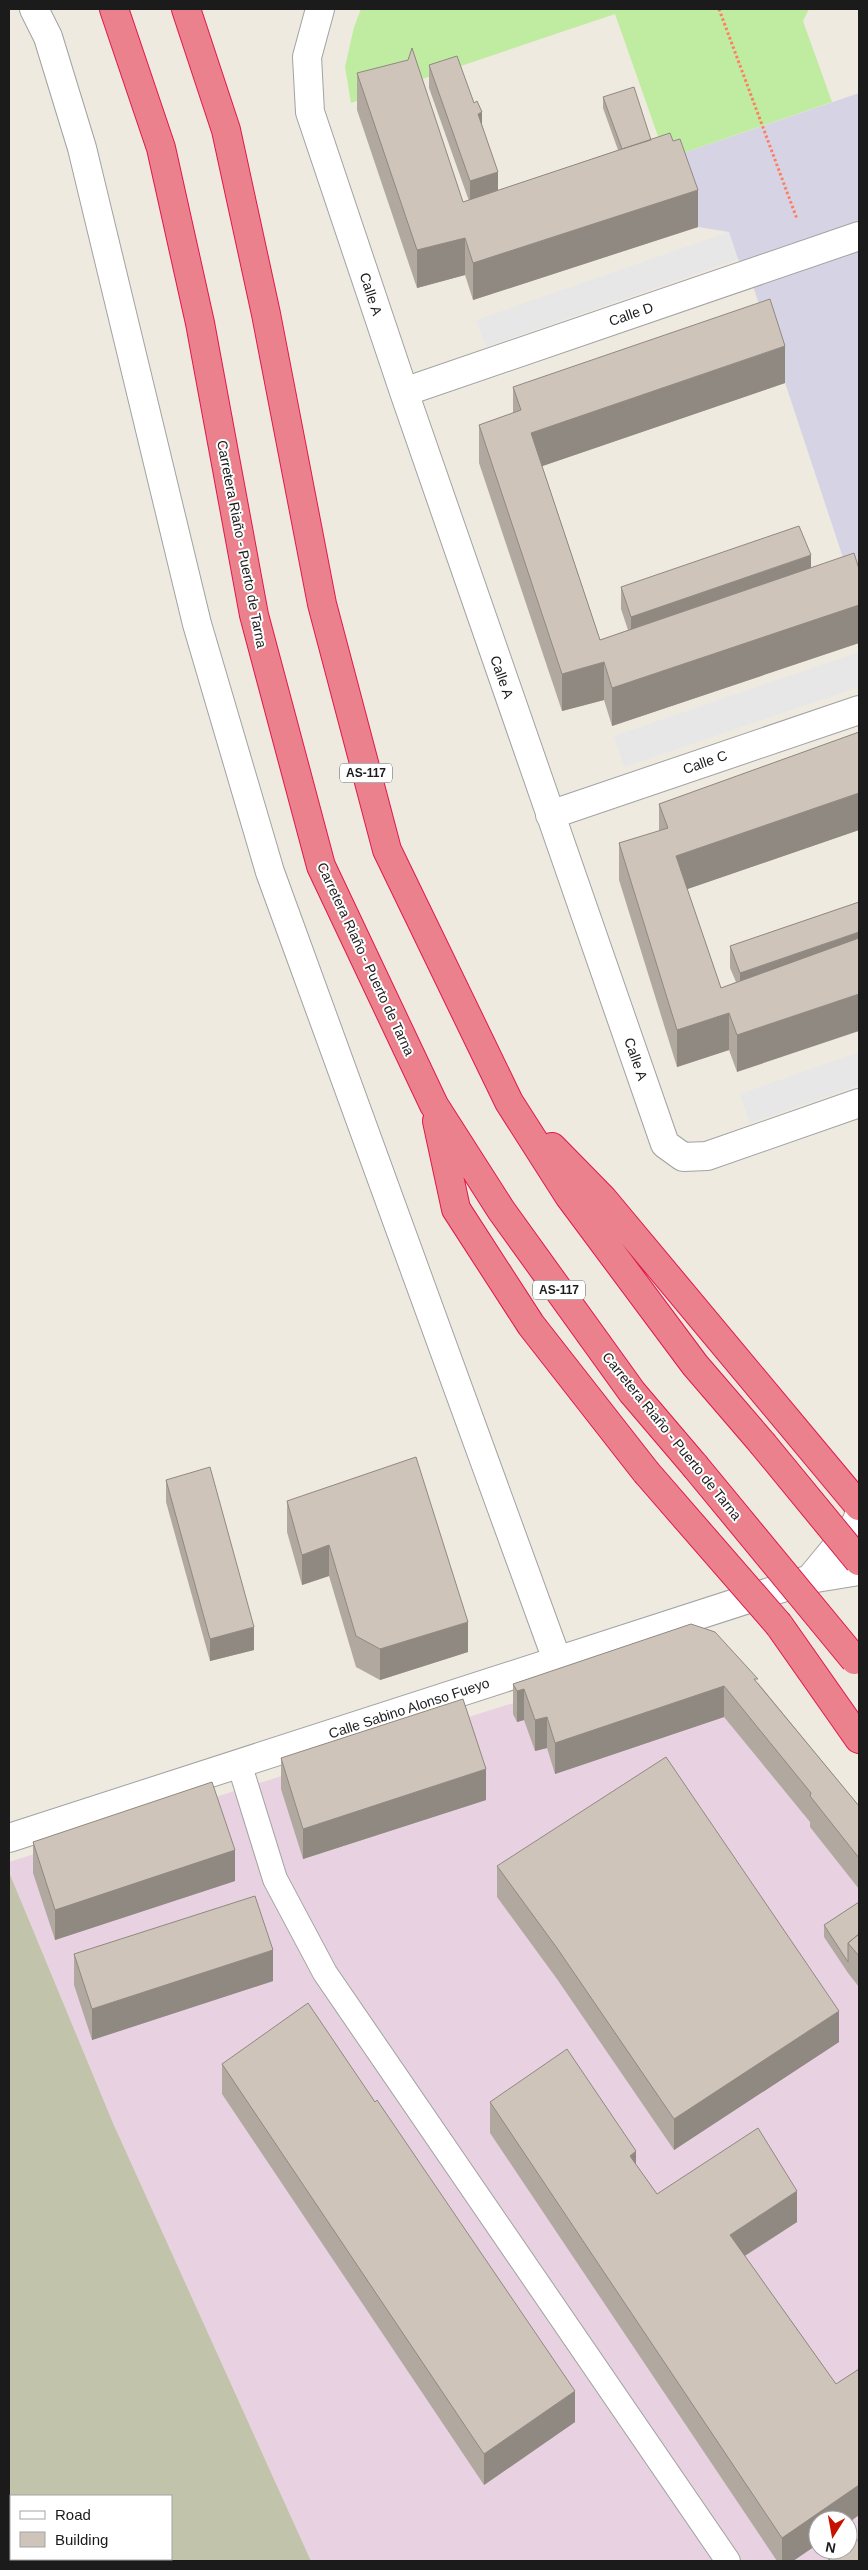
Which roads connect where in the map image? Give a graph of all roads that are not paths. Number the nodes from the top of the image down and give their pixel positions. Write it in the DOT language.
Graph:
graph roads {
  1 [pos="34,9"];
  2 [pos="114,9"];
  3 [pos="186,9"];
  4 [pos="320,9"];
  5 [pos="859,236"];
  6 [pos="404,392"];
  7 [pos="859,710"];
  8 [pos="550,815"];
  9 [pos="509,1102"];
  10 [pos="859,1103"];
  11 [pos="434,1105"];
  12 [pos="859,1506"];
  13 [pos="859,1515"];
  14 [pos="859,1561"];
  15 [pos="859,1571"];
  16 [pos="810,1579"];
  17 [pos="557,1660"];
  18 [pos="857,1663"];
  19 [pos="859,1739"];
  20 [pos="239,1763"];
  21 [pos="9,1838"];
  22 [pos="728,2561"];
  1 -- 17 [label="street"];
  2 -- 11 [label="highway, Carretera Riaño - Puerto de Tarna / AS-117"];
  3 -- 9 [label="highway, AS-117"];
  4 -- 6 [label="street, Calle A"];
  5 -- 6 [label="street, Calle D"];
  6 -- 8 [label="street, Calle A"];
  7 -- 8 [label="street, Calle C"];
  8 -- 10 [label="street, Calle A"];
  9 -- 12 [label="highway"];
  9 -- 14 [label="highway, AS-117, bridge"];
  11 -- 18 [label="highway, Carretera Riaño - Puerto de Tarna / AS-117, bridge"];
  11 -- 19 [label="highway, bridge"];
  13 -- 16 [label="street"];
  15 -- 16 [label="street, Calle Sabino Alonso Fueyo"];
  16 -- 17 [label="street, Calle Sabino Alonso Fueyo"];
  17 -- 20 [label="street, Calle Sabino Alonso Fueyo"];
  20 -- 21 [label="street, Calle Sabino Alonso Fueyo"];
  20 -- 22 [label="lane"];
}
